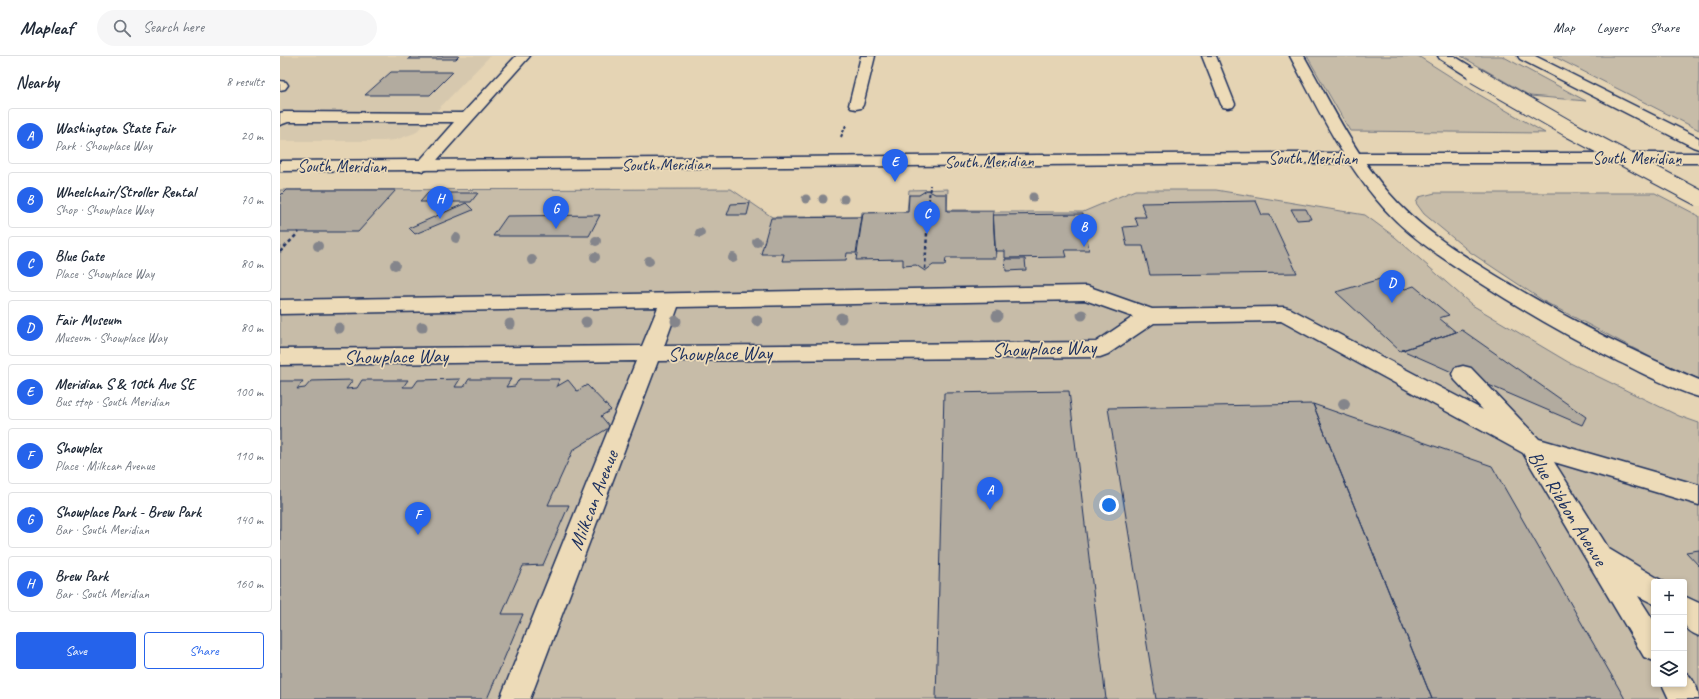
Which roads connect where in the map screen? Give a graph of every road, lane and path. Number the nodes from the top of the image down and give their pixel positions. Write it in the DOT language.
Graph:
graph roads {
  1 [pos="523,56"];
  2 [pos="868,56"];
  3 [pos="1209,56"];
  4 [pos="1297,56"];
  5 [pos="1445,56"];
  6 [pos="1525,56"];
  7 [pos="1228,104"];
  8 [pos="856,105"];
  9 [pos="467,118"];
  10 [pos="280,120"];
  11 [pos="1699,144"];
  12 [pos="1353,158"];
  13 [pos="1699,158"];
  14 [pos="280,166"];
  15 [pos="424,166"];
  16 [pos="930,184"];
  17 [pos="1699,198"];
  18 [pos="299,232"];
  19 [pos="280,252"];
  20 [pos="924,296"];
  21 [pos="672,300"];
  22 [pos="280,307"];
  23 [pos="1150,316"];
  24 [pos="651,353"];
  25 [pos="280,357"];
  26 [pos="1462,374"];
  27 [pos="1699,389"];
  28 [pos="1531,446"];
  29 [pos="1699,495"];
  30 [pos="1599,556"];
  31 [pos="1651,589"];
  32 [pos="1687,611"];
  33 [pos="1699,623"];
  34 [pos="1651,641"];
  35 [pos="1679,687"];
  36 [pos="514,699"];
  37 [pos="1686,699"];
  1 -- 9 [label="main road"];
  2 -- 8 [label="main road"];
  3 -- 7 [label="main road"];
  4 -- 12 [label="main road"];
  5 -- 17 [label="main road, bridge"];
  6 -- 11 [label="main road"];
  9 -- 10 [label="main road"];
  9 -- 15 [label="main road"];
  12 -- 13 [label="main road, South Meridian"];
  12 -- 15 [label="main road, South Meridian"];
  12 -- 27 [label="main road"];
  14 -- 15 [label="main road, South Meridian"];
  16 -- 20 [label="path"];
  18 -- 19 [label="path"];
  20 -- 21 [label="main road"];
  20 -- 23 [label="main road"];
  21 -- 22 [label="main road"];
  21 -- 24 [label="main road, Milkcan Avenue"];
  23 -- 24 [label="main road, Showplace Way"];
  23 -- 28 [label="main road, Blue Ribbon Avenue"];
  24 -- 25 [label="main road, Showplace Way"];
  24 -- 36 [label="main road, Milkcan Avenue"];
  26 -- 28 [label="main road"];
  28 -- 29 [label="main road"];
  28 -- 30 [label="main road, Blue Ribbon Avenue"];
  30 -- 31 [label="main road"];
  30 -- 34 [label="main road, Blue Ribbon Avenue"];
  32 -- 33 [label="main road"];
  35 -- 37 [label="main road"];
}
